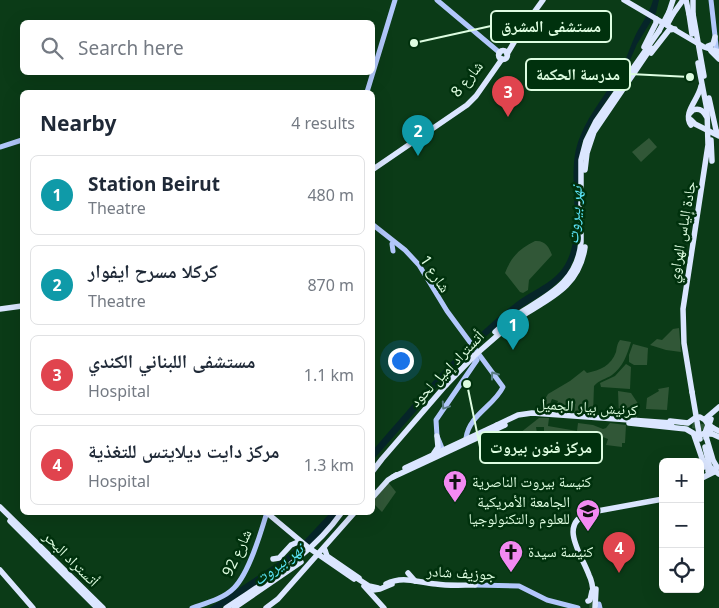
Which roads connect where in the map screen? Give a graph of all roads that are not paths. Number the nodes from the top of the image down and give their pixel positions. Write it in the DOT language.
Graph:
graph roads {
  1 [pos="396,0"];
  2 [pos="439,0"];
  3 [pos="541,0"];
  4 [pos="624,0"];
  5 [pos="629,0"];
  6 [pos="673,0"];
  7 [pos="688,0"];
  8 [pos="711,0"];
  9 [pos="643,10"];
  10 [pos="655,18"];
  11 [pos="675,29"];
  12 [pos="661,31"];
  13 [pos="715,35"];
  14 [pos="709,48"];
  15 [pos="718,51"];
  16 [pos="502,52"];
  17 [pos="641,59"];
  18 [pos="719,60"];
  19 [pos="375,69"];
  20 [pos="375,70"];
  21 [pos="373,75"];
  22 [pos="374,75"];
  23 [pos="702,77"];
  24 [pos="369,90"];
  25 [pos="369,90"];
  26 [pos="708,98"];
  27 [pos="708,129"];
  28 [pos="719,136"];
  29 [pos="711,138"];
  30 [pos="20,141"];
  31 [pos="20,142"];
  32 [pos="0,148"];
  33 [pos="709,160"];
  34 [pos="375,167"];
  35 [pos="699,186"];
  36 [pos="375,227"];
  37 [pos="375,227"];
  38 [pos="394,247"];
  39 [pos="412,258"];
  40 [pos="687,279"];
  41 [pos="681,293"];
  42 [pos="688,302"];
  43 [pos="20,308"];
  44 [pos="20,308"];
  45 [pos="0,311"];
  46 [pos="688,328"];
  47 [pos="680,329"];
  48 [pos="469,342"];
  49 [pos="686,343"];
  50 [pos="474,349"];
  51 [pos="475,362"];
  52 [pos="485,362"];
  53 [pos="445,384"];
  54 [pos="719,407"];
  55 [pos="719,411"];
  56 [pos="692,412"];
  57 [pos="628,421"];
  58 [pos="690,421"];
  59 [pos="507,422"];
  60 [pos="672,424"];
  61 [pos="682,425"];
  62 [pos="707,432"];
  63 [pos="437,434"];
  64 [pos="469,438"];
  65 [pos="444,450"];
  66 [pos="434,453"];
  67 [pos="375,463"];
  68 [pos="375,468"];
  69 [pos="708,471"];
  70 [pos="392,475"];
  71 [pos="375,491"];
  72 [pos="375,495"];
  73 [pos="659,501"];
  74 [pos="1,509"];
  75 [pos="267,515"];
  76 [pos="267,515"];
  77 [pos="271,515"];
  78 [pos="272,515"];
  79 [pos="340,515"];
  80 [pos="344,515"];
  81 [pos="353,515"];
  82 [pos="357,515"];
  83 [pos="299,542"];
  84 [pos="325,550"];
  85 [pos="278,557"];
  86 [pos="317,559"];
  87 [pos="0,570"];
  88 [pos="288,573"];
  89 [pos="408,573"];
  90 [pos="298,577"];
  91 [pos="354,578"];
  92 [pos="415,581"];
  93 [pos="392,582"];
  94 [pos="363,584"];
  95 [pos="472,585"];
  96 [pos="257,587"];
  97 [pos="374,589"];
  98 [pos="594,594"];
  99 [pos="221,597"];
  100 [pos="250,598"];
  101 [pos="215,601"];
  102 [pos="588,601"];
  103 [pos="598,607"];
  104 [pos="32,608"];
  105 [pos="97,608"];
  106 [pos="103,608"];
  107 [pos="192,608"];
  108 [pos="197,608"];
  109 [pos="207,608"];
  110 [pos="226,608"];
  111 [pos="234,608"];
  112 [pos="266,608"];
  113 [pos="270,608"];
  114 [pos="386,608"];
  115 [pos="567,608"];
  116 [pos="578,608"];
  1 -- 19 [label="main road"];
  1 -- 20 [label="main road"];
  2 -- 16 [label="main road"];
  2 -- 16 [label="main road"];
  3 -- 16 [label="highway, شارع 8"];
  4 -- 9 [label="highway"];
  5 -- 9 [label="highway"];
  6 -- 12 [label="highway, bridge"];
  7 -- 12 [label="highway, bridge"];
  7 -- 23 [label="highway, bridge"];
  8 -- 13 [label="main road"];
  9 -- 10 [label="highway"];
  10 -- 11 [label="highway"];
  10 -- 12 [label="highway"];
  10 -- 14 [label="highway"];
  11 -- 12 [label="highway"];
  11 -- 14 [label="highway"];
  12 -- 17 [label="highway, أتستراد إميل لحود"];
  13 -- 14 [label="highway"];
  13 -- 15 [label="main road"];
  14 -- 15 [label="highway"];
  14 -- 18 [label="highway"];
  15 -- 18 [label="main road"];
  16 -- 34 [label="highway, شارع 8"];
  17 -- 53 [label="highway, أتستراد إميل لحود, bridge"];
  17 -- 53 [label="highway, أتستراد إميل لحود, bridge"];
  21 -- 25 [label="main road"];
  22 -- 24 [label="main road"];
  23 -- 26 [label="highway"];
  23 -- 27 [label="highway, جادة إلياس الهراوي"];
  23 -- 28 [label="highway, bridge"];
  26 -- 28 [label="highway"];
  26 -- 29 [label="highway"];
  27 -- 28 [label="highway, bridge"];
  27 -- 33 [label="highway, جادة إلياس الهراوي"];
  29 -- 33 [label="highway"];
  29 -- 40 [label="highway, جادة إلياس الهراوي"];
  30 -- 32 [label="main road"];
  31 -- 32 [label="main road"];
  33 -- 35 [label="highway"];
  33 -- 40 [label="highway, جادة إلياس الهراوي"];
  36 -- 38 [label="main road, شارع 1"];
  37 -- 39 [label="main road, شارع 1"];
  38 -- 39 [label="main road"];
  38 -- 48 [label="main road, شارع 1"];
  39 -- 48 [label="main road, شارع 1"];
  40 -- 41 [label="highway"];
  40 -- 42 [label="highway"];
  40 -- 49 [label="highway, جادة إلياس الهراوي"];
  43 -- 45 [label="highway"];
  44 -- 45 [label="highway"];
  46 -- 49 [label="highway"];
  47 -- 49 [label="highway"];
  48 -- 50 [label="main road"];
  49 -- 62 [label="highway, جادة إلياس الهراوي, bridge"];
  50 -- 51 [label="main road"];
  50 -- 52 [label="main road"];
  51 -- 52 [label="main road"];
  51 -- 63 [label="main road, one-way"];
  64 -- 52 [label="main road, one-way"];
  53 -- 67 [label="highway, أتستراد إميل لحود"];
  53 -- 68 [label="highway, أتستراد إميل لحود"];
  54 -- 62 [label="highway"];
  55 -- 62 [label="highway"];
  56 -- 61 [label="highway"];
  57 -- 59 [label="highway, كرنيش بيار الجميل"];
  57 -- 60 [label="highway, كرنيش بيار الجميل"];
  57 -- 61 [label="highway"];
  58 -- 61 [label="highway"];
  58 -- 62 [label="highway"];
  58 -- 62 [label="highway"];
  59 -- 64 [label="highway"];
  59 -- 70 [label="highway, كرنيش بيار الجميل, bridge"];
  61 -- 62 [label="highway"];
  62 -- 69 [label="highway"];
  62 -- 69 [label="highway, bridge"];
  62 -- 69 [label="highway"];
  63 -- 65 [label="main road"];
  63 -- 66 [label="highway"];
  64 -- 65 [label="highway"];
  64 -- 65 [label="highway"];
  65 -- 66 [label="highway"];
  65 -- 70 [label="highway"];
  66 -- 70 [label="highway"];
  70 -- 71 [label="highway, كرنيش بيار الجميل"];
  70 -- 72 [label="highway, كرنيش بيار الجميل"];
  73 -- 98 [label="highway"];
  74 -- 105 [label="highway, أتستراد البحر"];
  74 -- 106 [label="highway, أتستراد البحر"];
  75 -- 99 [label="main road, شارع 92"];
  76 -- 99 [label="main road, شارع 92"];
  77 -- 83 [label="highway, bridge"];
  78 -- 91 [label="highway, bridge"];
  79 -- 96 [label="highway"];
  80 -- 88 [label="highway"];
  81 -- 90 [label="highway"];
  82 -- 84 [label="highway"];
  83 -- 85 [label="highway"];
  83 -- 91 [label="highway, bridge"];
  84 -- 86 [label="highway"];
  84 -- 94 [label="highway"];
  86 -- 94 [label="highway"];
  86 -- 113 [label="highway"];
  87 -- 104 [label="highway"];
  88 -- 90 [label="highway"];
  88 -- 100 [label="highway"];
  89 -- 92 [label="highway"];
  90 -- 112 [label="highway"];
  91 -- 94 [label="highway"];
  92 -- 93 [label="highway, جوزيف شادر"];
  92 -- 95 [label="highway, جوزيف شادر"];
  93 -- 95 [label="highway, جوزيف شادر"];
  93 -- 97 [label="highway, جوزيف شادر, bridge"];
  94 -- 97 [label="highway"];
  94 -- 114 [label="highway"];
  95 -- 115 [label="main road, جوزيف شادر"];
  95 -- 116 [label="main road, جوزيف شادر"];
  96 -- 100 [label="highway"];
  96 -- 110 [label="highway"];
  97 -- 114 [label="highway"];
  98 -- 102 [label="highway"];
  98 -- 103 [label="highway"];
  99 -- 101 [label="main road, شارع 92"];
  100 -- 111 [label="highway"];
  101 -- 107 [label="main road, شارع 92"];
  101 -- 108 [label="main road, شارع 92"];
  101 -- 109 [label="main road"];
}
